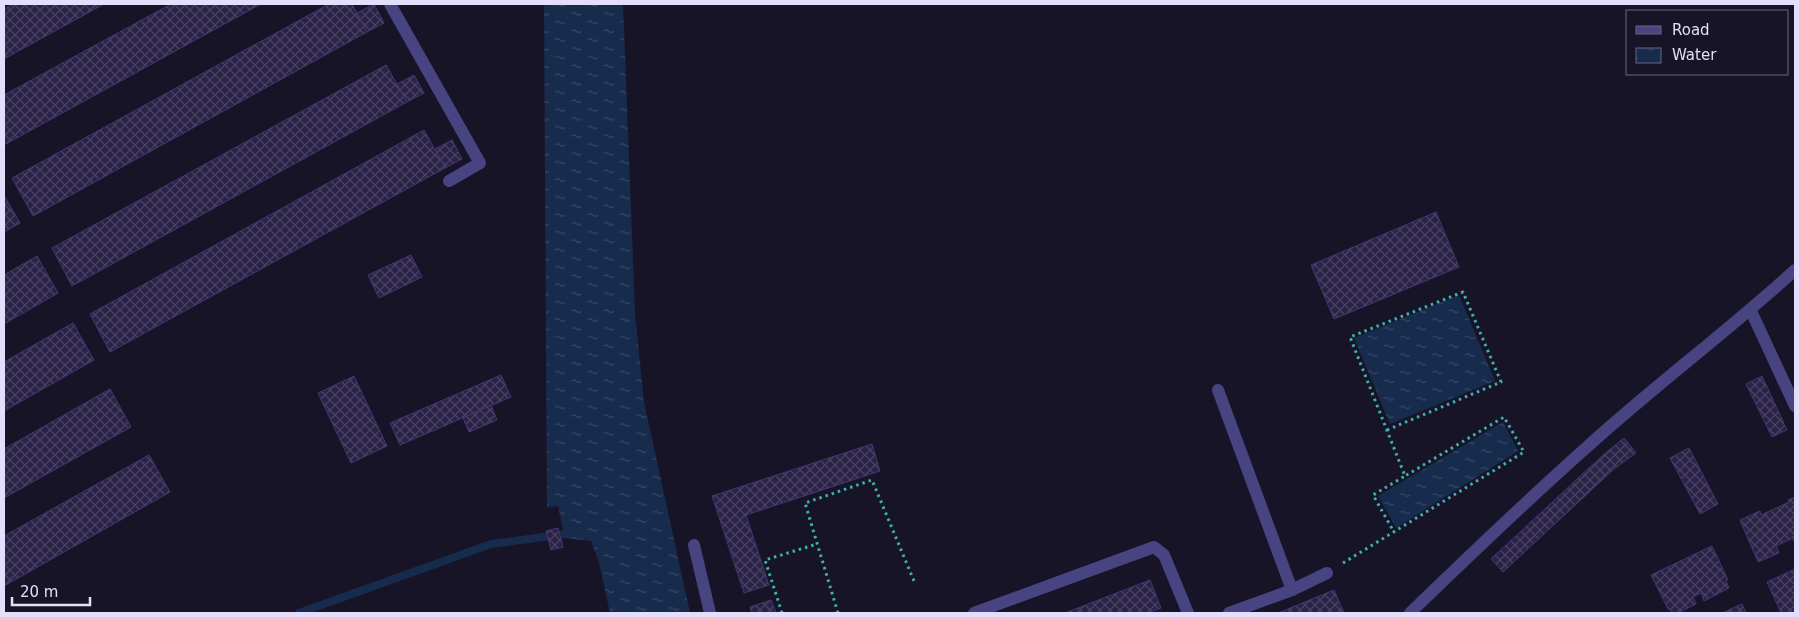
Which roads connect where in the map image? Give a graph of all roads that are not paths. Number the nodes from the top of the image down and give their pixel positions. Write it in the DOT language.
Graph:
graph roads {
  1 [pos="390,4"];
  2 [pos="448,181"];
  3 [pos="1795,270"];
  4 [pos="1751,311"];
  5 [pos="1218,390"];
  6 [pos="1795,406"];
  7 [pos="694,545"];
  8 [pos="1327,573"];
  9 [pos="1292,590"];
  10 [pos="710,613"];
  11 [pos="974,613"];
  12 [pos="1188,613"];
  13 [pos="1230,613"];
  14 [pos="1410,613"];
  1 -- 2 [label="street"];
  3 -- 4 [label="street"];
  4 -- 6 [label="street"];
  4 -- 14 [label="street"];
  5 -- 9 [label="street"];
  7 -- 10 [label="street"];
  8 -- 9 [label="street"];
  9 -- 13 [label="street"];
  11 -- 12 [label="street"];
}
